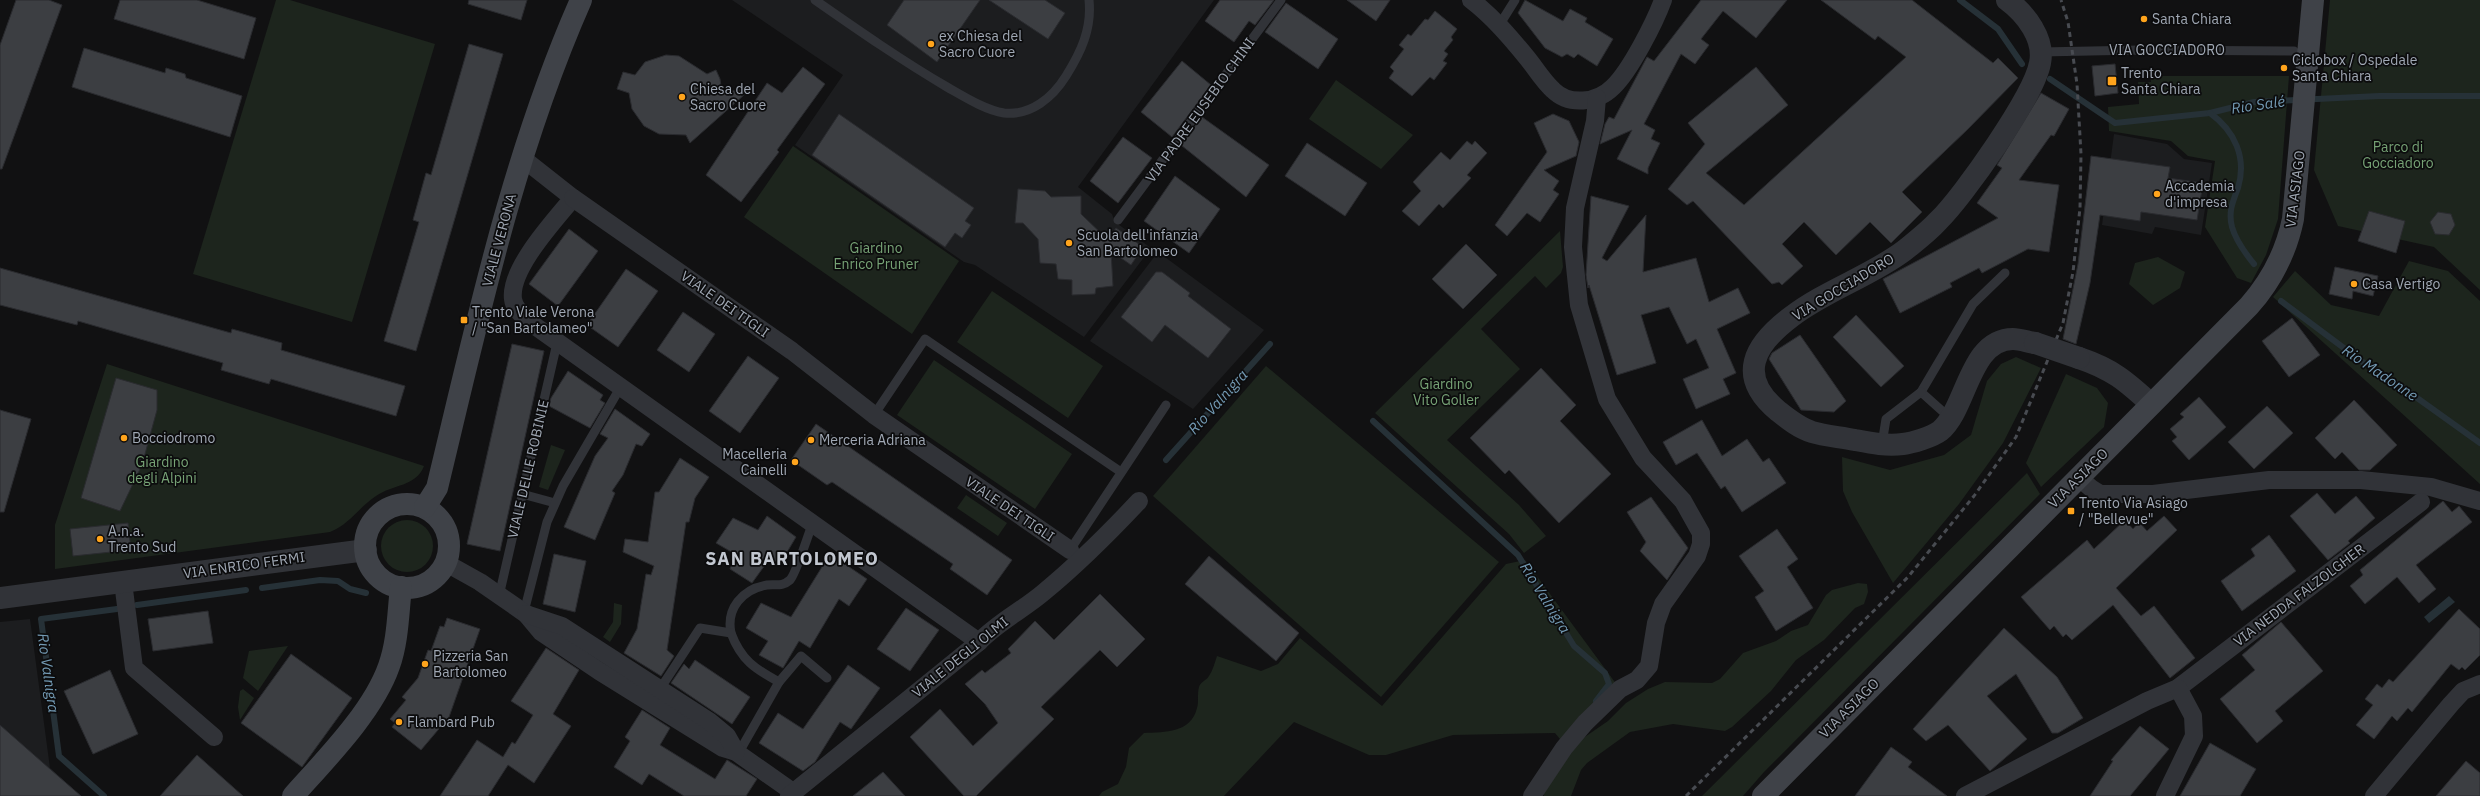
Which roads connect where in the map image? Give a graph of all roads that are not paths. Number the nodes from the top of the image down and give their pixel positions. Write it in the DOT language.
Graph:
graph roads {
  1 [pos="581,0"];
  2 [pos="815,0"];
  3 [pos="1089,0"];
  4 [pos="1281,0"];
  5 [pos="1471,0"];
  6 [pos="1515,0"];
  7 [pos="1664,0"];
  8 [pos="2007,0"];
  9 [pos="2313,0"];
  10 [pos="1500,24"];
  11 [pos="2294,51"];
  12 [pos="2041,52"];
  13 [pos="1597,98"];
  14 [pos="521,157"];
  15 [pos="573,198"];
  16 [pos="1118,220"];
  17 [pos="2005,273"];
  18 [pos="557,343"];
  19 [pos="620,388"];
  20 [pos="1921,392"];
  21 [pos="2151,404"];
  22 [pos="1166,405"];
  23 [pos="874,415"];
  24 [pos="1950,418"];
  25 [pos="1882,444"];
  26 [pos="1121,472"];
  27 [pos="2078,477"];
  28 [pos="522,494"];
  29 [pos="1139,501"];
  30 [pos="2480,501"];
  31 [pos="2421,502"];
  32 [pos="555,503"];
  33 [pos="425,507"];
  34 [pos="812,525"];
  35 [pos="366,550"];
  36 [pos="1070,550"];
  37 [pos="446,563"];
  38 [pos="122,582"];
  39 [pos="401,587"];
  40 [pos="498,596"];
  41 [pos="0,598"];
  42 [pos="525,613"];
  43 [pos="731,634"];
  44 [pos="979,642"];
  45 [pos="608,655"];
  46 [pos="599,671"];
  47 [pos="827,678"];
  48 [pos="779,682"];
  49 [pos="2480,684"];
  50 [pos="2178,688"];
  51 [pos="660,689"];
  52 [pos="214,737"];
  53 [pos="737,753"];
  54 [pos="794,795"];
  55 [pos="293,796"];
  56 [pos="1532,796"];
  57 [pos="1763,796"];
  58 [pos="1965,796"];
  59 [pos="2165,796"];
  60 [pos="2374,796"];
  1 -- 14 [label="main road, VIALE VERONA"];
  2 -- 3 [label="lane"];
  4 -- 16 [label="lane, VIA PADRE EUSEBIO CHINI"];
  5 -- 10 [label="street"];
  6 -- 10 [label="lane"];
  7 -- 13 [label="street"];
  8 -- 12 [label="street, VIA GOCCIADORO"];
  9 -- 21 [label="main road, VIA ASIAGO"];
  10 -- 13 [label="street"];
  11 -- 12 [label="lane, VIA GOCCIADORO"];
  12 -- 25 [label="street, VIA GOCCIADORO"];
  13 -- 56 [label="street"];
  14 -- 15 [label="street, VIALE DEI TIGLI"];
  14 -- 33 [label="main road, VIALE VERONA"];
  15 -- 18 [label="street"];
  15 -- 23 [label="street, VIALE DEI TIGLI"];
  17 -- 20 [label="lane"];
  18 -- 19 [label="street"];
  18 -- 28 [label="lane, VIALE DELLE ROBINIE"];
  19 -- 32 [label="lane"];
  19 -- 34 [label="street"];
  20 -- 24 [label="lane"];
  20 -- 25 [label="lane"];
  21 -- 24 [label="street, VIA GOCCIADORO, bridge"];
  21 -- 27 [label="main road, VIA ASIAGO"];
  22 -- 26 [label="lane, VIALE DEI TIGLI"];
  23 -- 26 [label="lane"];
  23 -- 36 [label="street, VIALE DEI TIGLI"];
  24 -- 25 [label="street, VIA GOCCIADORO"];
  26 -- 36 [label="lane, VIALE DEI TIGLI"];
  27 -- 30 [label="street"];
  27 -- 57 [label="main road, VIA ASIAGO"];
  28 -- 32 [label="lane"];
  28 -- 40 [label="lane, VIALE DELLE ROBINIE"];
  29 -- 44 [label="street, VIALE DEGLI OLMI"];
  31 -- 50 [label="street, VIA NEDDA FALZOLGHER"];
  32 -- 42 [label="lane"];
  33 -- 35 [label="main road"];
  33 -- 37 [label="main road"];
  34 -- 43 [label="lane"];
  34 -- 44 [label="street"];
  35 -- 38 [label="street, VIA ENRICO FERMI"];
  35 -- 39 [label="main road"];
  37 -- 39 [label="main road"];
  37 -- 40 [label="street, VIALE DEGLI OLMI"];
  38 -- 41 [label="street, VIA ENRICO FERMI"];
  38 -- 52 [label="street"];
  39 -- 55 [label="main road"];
  40 -- 42 [label="street, VIALE DEGLI OLMI"];
  42 -- 45 [label="street, VIALE DEGLI OLMI"];
  42 -- 46 [label="street, VIALE DEGLI OLMI"];
  43 -- 48 [label="lane"];
  43 -- 51 [label="lane"];
  44 -- 54 [label="street, VIALE DEGLI OLMI"];
  45 -- 46 [label="street"];
  45 -- 51 [label="street, VIALE DEGLI OLMI"];
  46 -- 53 [label="street, VIALE DEGLI OLMI"];
  47 -- 48 [label="lane"];
  48 -- 53 [label="lane"];
  49 -- 60 [label="street"];
  50 -- 58 [label="street, VIA NEDDA FALZOLGHER"];
  50 -- 59 [label="street"];
  51 -- 53 [label="street, VIALE DEGLI OLMI"];
  53 -- 54 [label="street, VIALE DEGLI OLMI"];
}
